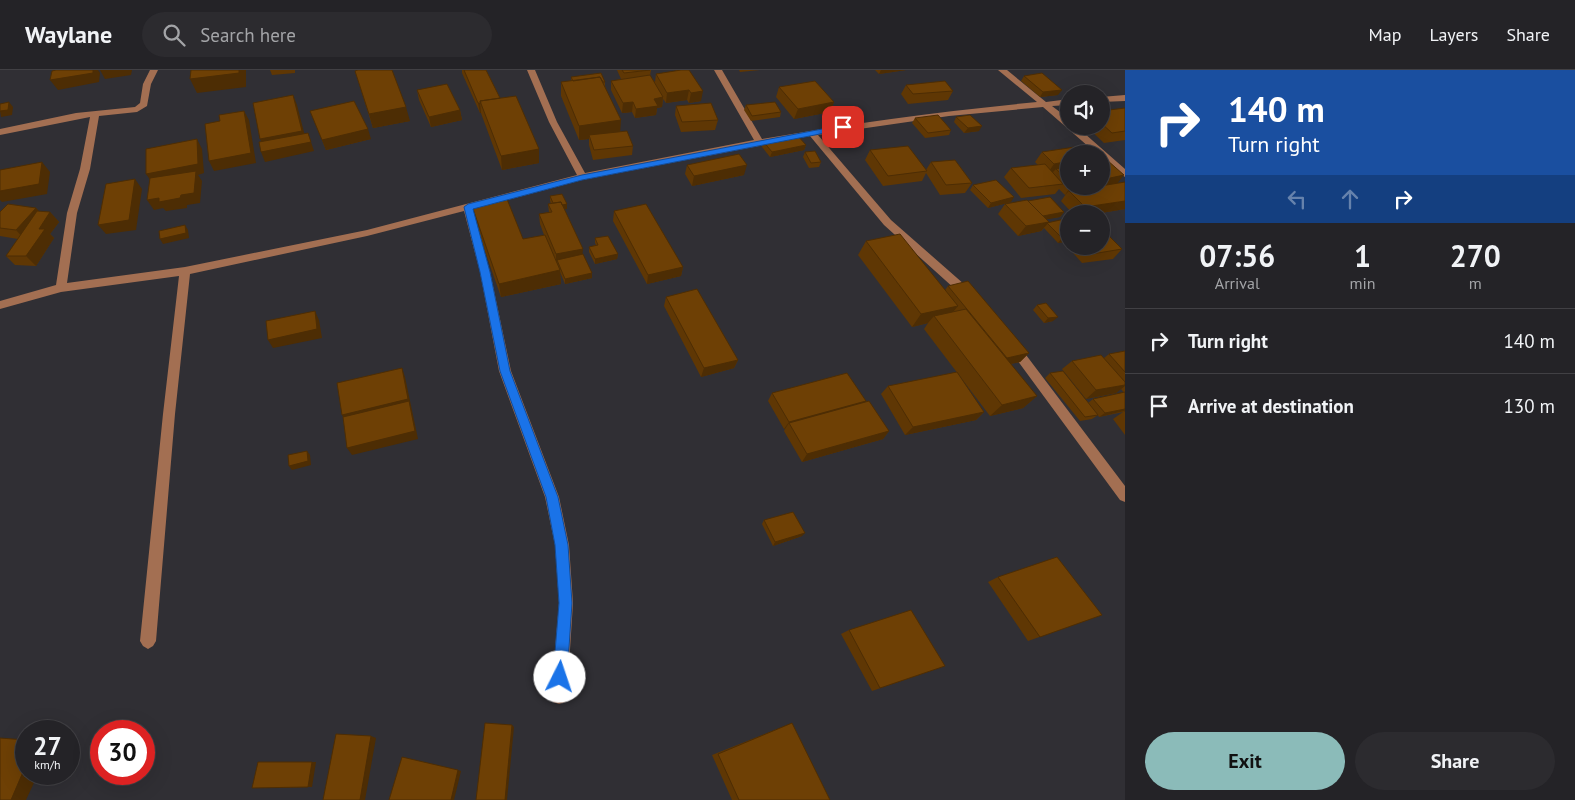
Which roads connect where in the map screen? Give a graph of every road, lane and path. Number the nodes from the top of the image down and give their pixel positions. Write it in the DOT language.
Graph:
graph roads {
  1 [pos="154,70"];
  2 [pos="531,70"];
  3 [pos="718,70"];
  4 [pos="1002,70"];
  5 [pos="1125,98"];
  6 [pos="1110,99"];
  7 [pos="1060,103"];
  8 [pos="1046,104"];
  9 [pos="96,114"];
  10 [pos="1060,116"];
  11 [pos="0,132"];
  12 [pos="811,132"];
  13 [pos="1081,135"];
  14 [pos="759,142"];
  15 [pos="1125,174"];
  16 [pos="582,177"];
  17 [pos="468,207"];
  18 [pos="185,271"];
  19 [pos="60,288"];
  20 [pos="0,305"];
  21 [pos="979,307"];
  22 [pos="1004,336"];
  23 [pos="1125,496"];
  24 [pos="148,640"];
  25 [pos="559,696"];
  1 -- 9 [label="street"];
  2 -- 16 [label="street"];
  3 -- 14 [label="street"];
  4 -- 8 [label="street"];
  5 -- 6 [label="street"];
  7 -- 8 [label="street"];
  8 -- 10 [label="street"];
  8 -- 12 [label="street"];
  9 -- 11 [label="street"];
  9 -- 19 [label="street"];
  12 -- 14 [label="street"];
  12 -- 21 [label="street"];
  13 -- 15 [label="street"];
  14 -- 16 [label="street"];
  16 -- 17 [label="street"];
  17 -- 18 [label="street"];
  17 -- 25 [label="street"];
  18 -- 19 [label="street"];
  18 -- 24 [label="street"];
  19 -- 20 [label="street"];
  22 -- 23 [label="street"];
}
